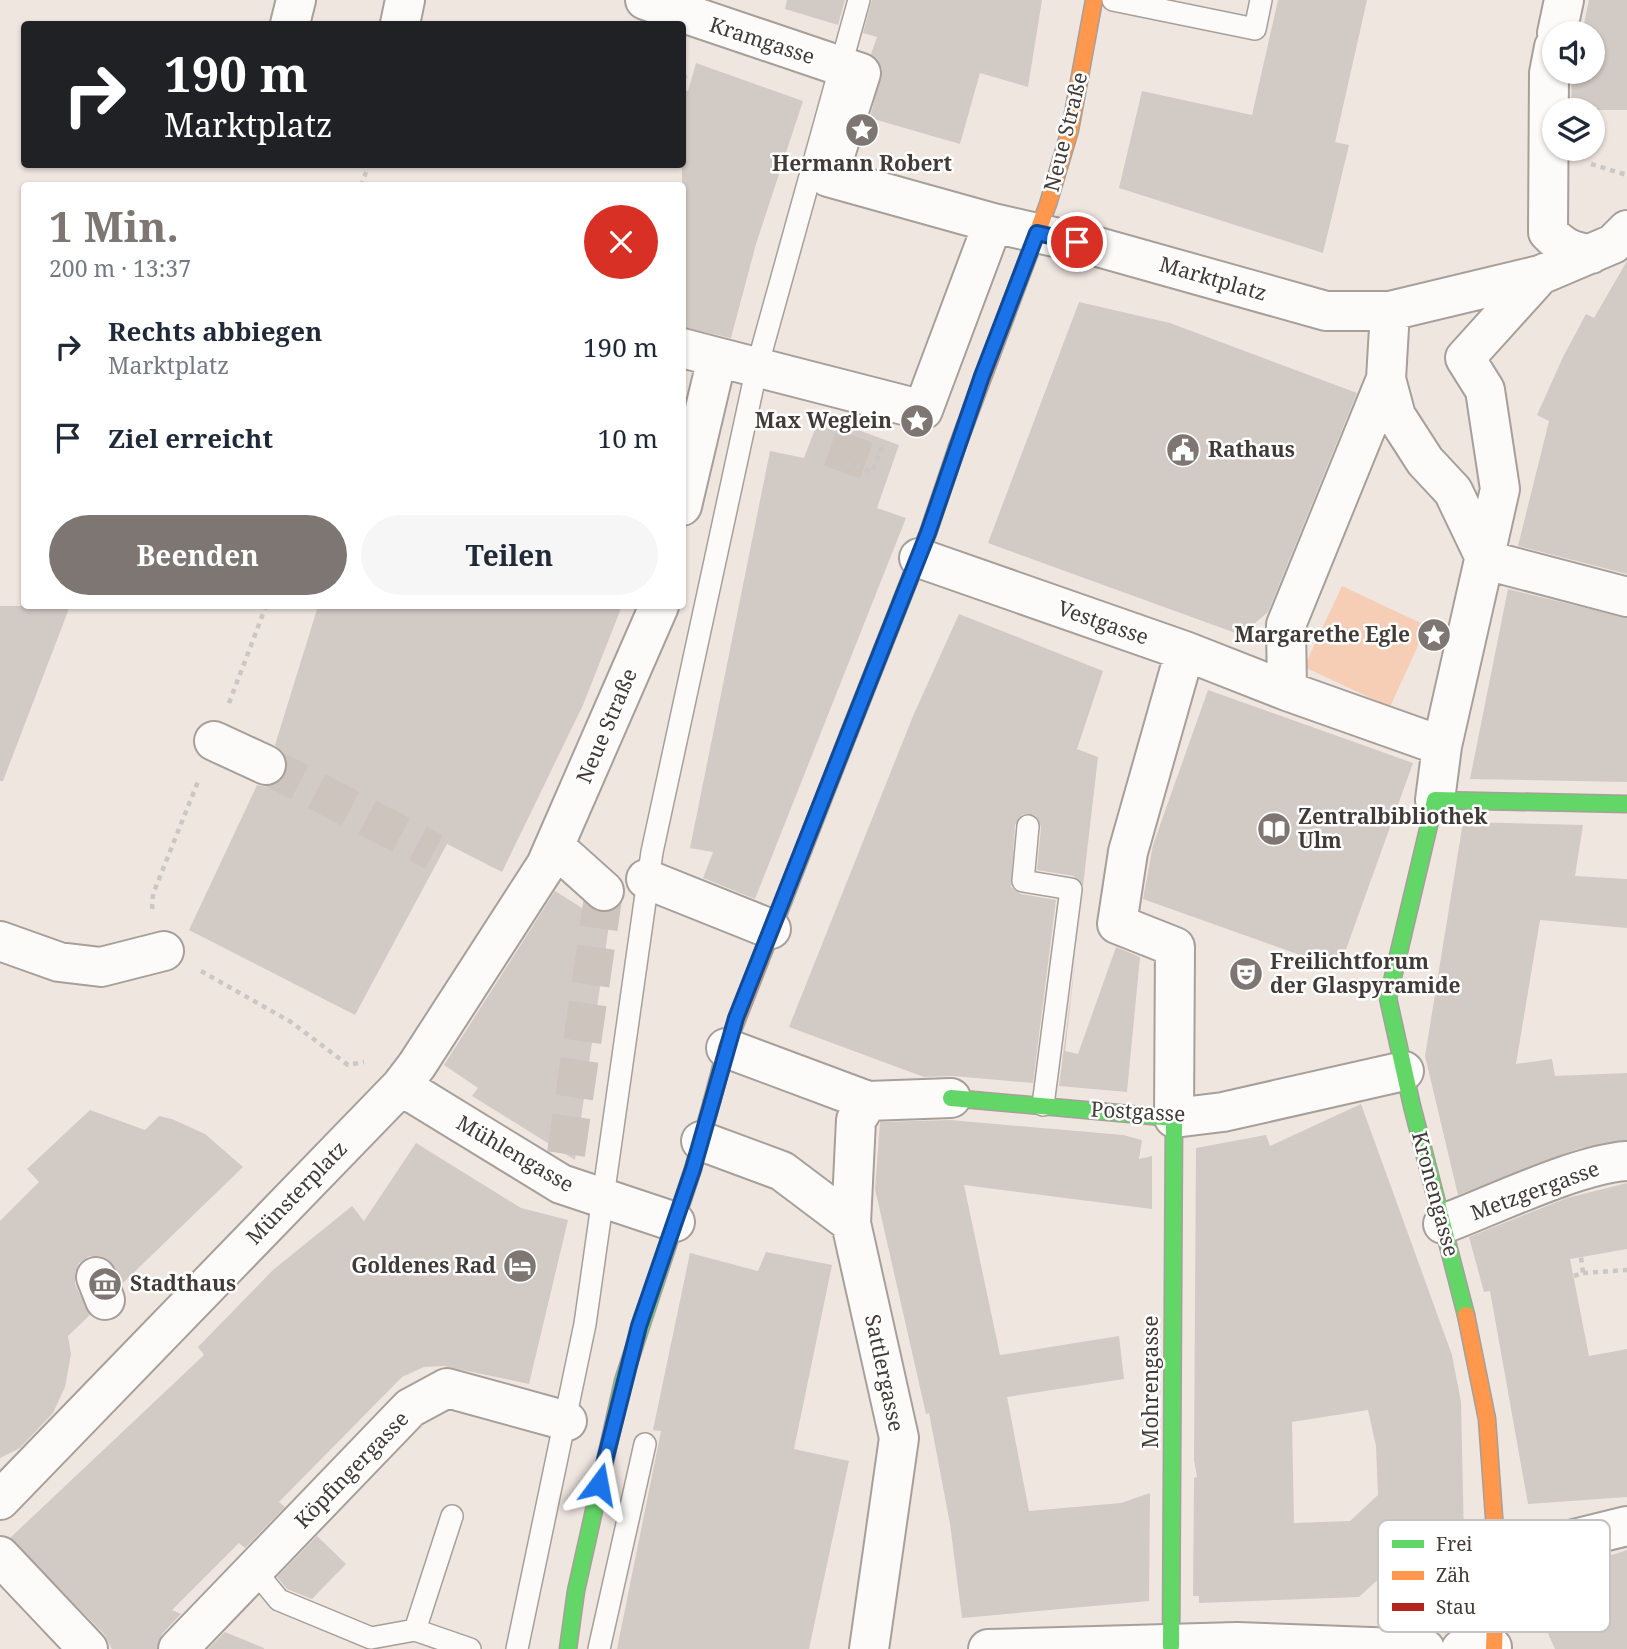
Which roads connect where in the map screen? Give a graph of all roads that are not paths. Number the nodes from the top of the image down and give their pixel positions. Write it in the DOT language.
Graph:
graph roads {
  1 [pos="296,0"];
  2 [pos="405,0"];
  3 [pos="645,0"];
  4 [pos="859,0"];
  5 [pos="1094,0"];
  6 [pos="1113,0"];
  7 [pos="1261,0"];
  8 [pos="1564,0"];
  9 [pos="291,21"];
  10 [pos="401,21"];
  11 [pos="1560,21"];
  12 [pos="839,66"];
  13 [pos="1547,84"];
  14 [pos="993,223"];
  15 [pos="1037,233"];
  16 [pos="1615,245"];
  17 [pos="1540,275"];
  18 [pos="1390,311"];
  19 [pos="700,353"];
  20 [pos="769,370"];
  21 [pos="1386,379"];
  22 [pos="686,472"];
  23 [pos="919,558"];
  24 [pos="1486,560"];
  25 [pos="1627,597"];
  26 [pos="658,609"];
  27 [pos="1185,651"];
  28 [pos="1287,691"];
  29 [pos="214,741"];
  30 [pos="1442,746"];
  31 [pos="266,765"];
  32 [pos="1435,800"];
  33 [pos="1627,804"];
  34 [pos="1028,826"];
  35 [pos="555,847"];
  36 [pos="646,879"];
  37 [pos="604,891"];
  38 [pos="772,929"];
  39 [pos="0,940"];
  40 [pos="164,951"];
  41 [pos="726,1048"];
  42 [pos="1404,1071"];
  43 [pos="409,1075"];
  44 [pos="951,1098"];
  45 [pos="869,1101"];
  46 [pos="1043,1105"];
  47 [pos="1174,1118"];
  48 [pos="701,1141"];
  49 [pos="1627,1161"];
  50 [pos="604,1199"];
  51 [pos="675,1222"];
  52 [pos="851,1223"];
  53 [pos="1443,1224"];
  54 [pos="567,1421"];
  55 [pos="645,1444"];
  56 [pos="0,1500"];
  57 [pos="452,1516"];
  58 [pos="1495,1520"];
  59 [pos="1627,1526"];
  60 [pos="1610,1530"];
  61 [pos="0,1556"];
  62 [pos="255,1571"];
  63 [pos="415,1630"];
  64 [pos="1171,1647"];
  65 [pos="88,1649"];
  66 [pos="178,1649"];
  67 [pos="470,1649"];
  68 [pos="517,1649"];
  69 [pos="568,1649"];
  70 [pos="599,1649"];
  71 [pos="869,1649"];
  72 [pos="988,1649"];
  73 [pos="1425,1649"];
  1 -- 9 [label="street"];
  2 -- 10 [label="street"];
  3 -- 12 [label="street, Kramgasse"];
  4 -- 12 [label="lane"];
  5 -- 15 [label="street, Neue Straße"];
  6 -- 7 [label="lane"];
  8 -- 11 [label="street"];
  12 -- 14 [label="street, Marktplatz"];
  12 -- 20 [label="lane"];
  13 -- 16 [label="street, Marktplatz"];
  14 -- 15 [label="street, Marktplatz"];
  14 -- 20 [label="street"];
  15 -- 18 [label="street, Marktplatz"];
  15 -- 23 [label="street, Neue Straße"];
  16 -- 17 [label="street, Marktplatz"];
  17 -- 18 [label="street, Marktplatz"];
  17 -- 24 [label="street, Marktplatz"];
  18 -- 21 [label="street"];
  19 -- 20 [label="street"];
  19 -- 22 [label="street"];
  20 -- 36 [label="lane"];
  21 -- 24 [label="street"];
  21 -- 28 [label="street"];
  23 -- 27 [label="street, Vestgasse"];
  23 -- 38 [label="street, Neue Straße"];
  24 -- 25 [label="street"];
  24 -- 30 [label="street, Marktplatz"];
  26 -- 35 [label="street, Neue Straße"];
  27 -- 28 [label="street, Vestgasse"];
  27 -- 47 [label="street"];
  28 -- 30 [label="street, Vestgasse"];
  29 -- 31 [label="street"];
  30 -- 32 [label="street, Kronengasse"];
  32 -- 33 [label="street"];
  32 -- 42 [label="street, Kronengasse"];
  34 -- 46 [label="lane"];
  35 -- 37 [label="street"];
  35 -- 43 [label="street, Neue Straße"];
  36 -- 38 [label="street"];
  36 -- 50 [label="lane"];
  38 -- 41 [label="street, Neue Straße"];
  39 -- 40 [label="street"];
  41 -- 45 [label="street"];
  41 -- 48 [label="street, Neue Straße"];
  42 -- 47 [label="street, Postgasse"];
  42 -- 53 [label="street, Kronengasse"];
  43 -- 50 [label="street, Mühlengasse"];
  43 -- 56 [label="street, Münsterplatz"];
  44 -- 45 [label="street, Postgasse"];
  44 -- 46 [label="street, Postgasse"];
  45 -- 52 [label="street, Sattlergasse"];
  46 -- 47 [label="street, Postgasse"];
  47 -- 64 [label="street, Mohrengasse"];
  48 -- 51 [label="street, Neue Straße"];
  48 -- 52 [label="street"];
  49 -- 53 [label="street, Metzgergasse"];
  50 -- 51 [label="street, Mühlengasse"];
  50 -- 54 [label="lane"];
  51 -- 69 [label="street, Neue Straße"];
  52 -- 71 [label="street, Sattlergasse"];
  53 -- 58 [label="street, Kronengasse"];
  54 -- 62 [label="street, Köpfingergasse"];
  54 -- 68 [label="lane"];
  55 -- 70 [label="lane"];
  57 -- 63 [label="lane"];
  59 -- 60 [label="street"];
  61 -- 65 [label="street"];
  62 -- 63 [label="lane"];
  62 -- 66 [label="street, Köpfingergasse"];
  63 -- 67 [label="lane"];
  64 -- 72 [label="street"];
  64 -- 73 [label="street"];
}
